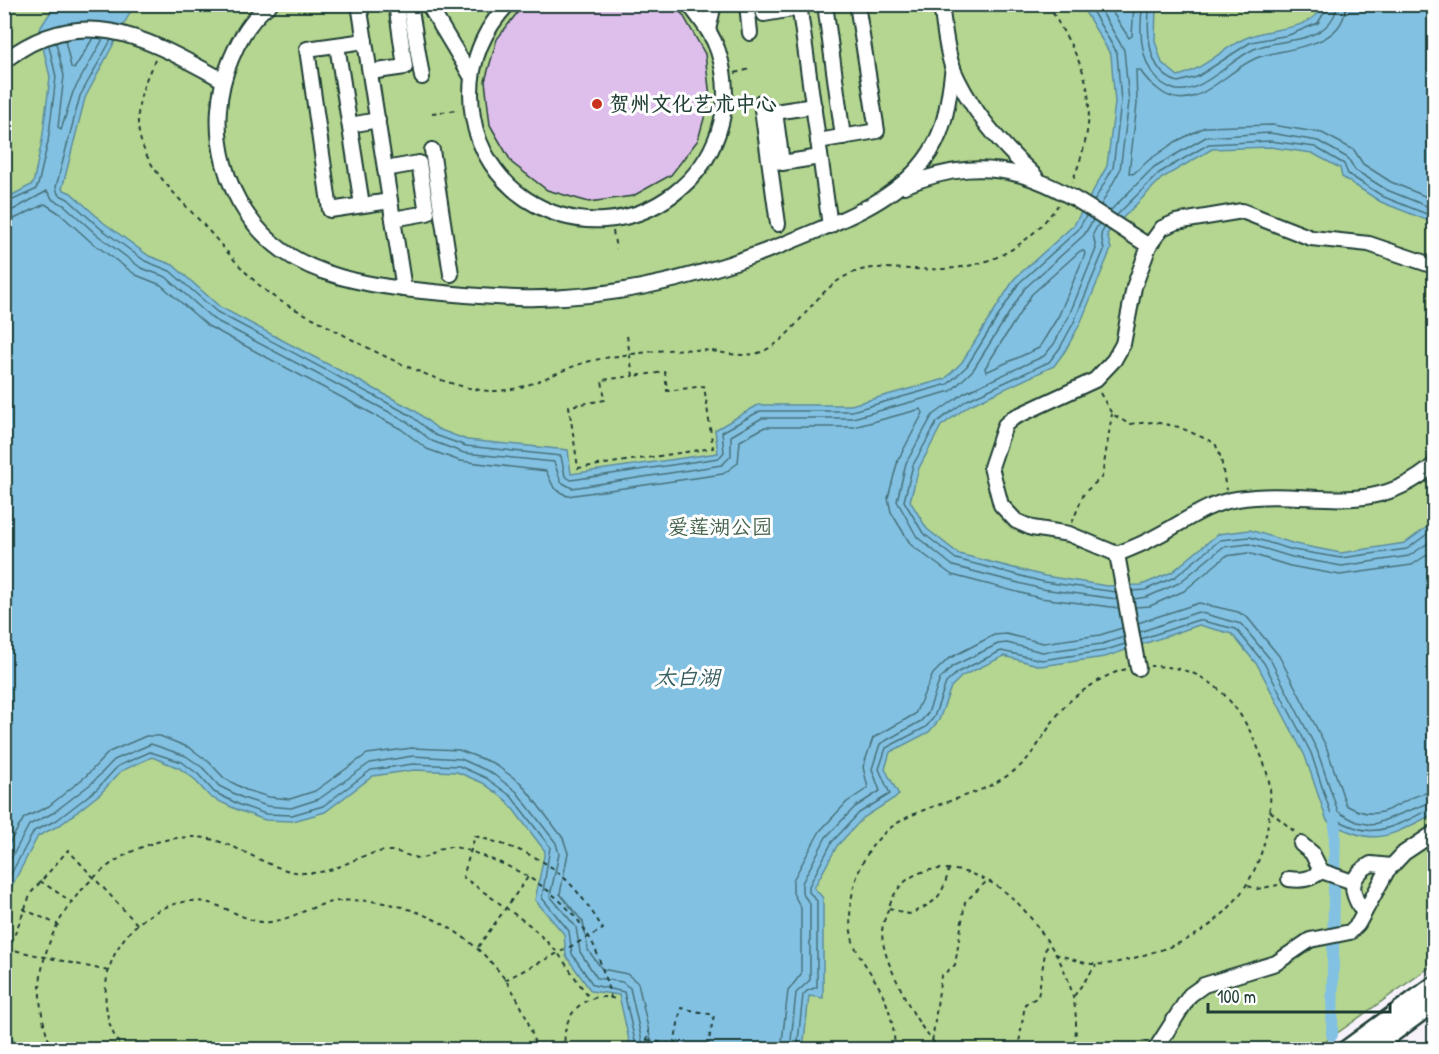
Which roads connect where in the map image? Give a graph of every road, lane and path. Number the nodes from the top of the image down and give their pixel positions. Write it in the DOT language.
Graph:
graph roads {
  1 [pos="270,4"];
  2 [pos="359,4"];
  3 [pos="396,4"];
  4 [pos="410,4"];
  5 [pos="428,4"];
  6 [pos="508,4"];
  7 [pos="689,4"];
  8 [pos="714,4"];
  9 [pos="747,4"];
  10 [pos="763,4"];
  11 [pos="825,4"];
  12 [pos="857,4"];
  13 [pos="941,4"];
  14 [pos="1049,4"];
  15 [pos="799,6"];
  16 [pos="708,30"];
  17 [pos="750,33"];
  18 [pos="365,41"];
  19 [pos="337,45"];
  20 [pos="831,54"];
  21 [pos="807,57"];
  22 [pos="4,61"];
  23 [pos="952,67"];
  24 [pos="750,69"];
  25 [pos="370,72"];
  26 [pos="723,75"];
  27 [pos="471,76"];
  28 [pos="422,77"];
  29 [pos="223,80"];
  30 [pos="761,102"];
  31 [pos="814,106"];
  32 [pos="471,109"];
  33 [pos="976,110"];
  34 [pos="432,113"];
  35 [pos="947,114"];
  36 [pos="378,120"];
  37 [pos="350,125"];
  38 [pos="843,137"];
  39 [pos="998,140"];
  40 [pos="818,141"];
  41 [pos="934,147"];
  42 [pos="432,150"];
  43 [pos="820,157"];
  44 [pos="989,168"];
  45 [pos="385,169"];
  46 [pos="949,171"];
  47 [pos="1040,180"];
  48 [pos="900,188"];
  49 [pos="1066,194"];
  50 [pos="390,201"];
  51 [pos="362,205"];
  52 [pos="393,219"];
  53 [pos="612,220"];
  54 [pos="778,224"];
  55 [pos="830,226"];
  56 [pos="1149,246"];
  57 [pos="616,249"];
  58 [pos="1434,266"];
  59 [pos="451,274"];
  60 [pos="404,289"];
  61 [pos="627,336"];
  62 [pos="633,376"];
  63 [pos="1095,380"];
  64 [pos="1112,414"];
  65 [pos="1434,465"];
  66 [pos="1227,501"];
  67 [pos="1069,534"];
  68 [pos="1117,554"];
  69 [pos="1138,668"];
  70 [pos="1270,811"];
  71 [pos="1434,833"];
  72 [pos="1301,844"];
  73 [pos="471,852"];
  74 [pos="1391,867"];
  75 [pos="949,868"];
  76 [pos="1321,871"];
  77 [pos="93,877"];
  78 [pos="528,877"];
  79 [pos="1289,879"];
  80 [pos="40,881"];
  81 [pos="987,881"];
  82 [pos="1353,882"];
  83 [pos="1247,885"];
  84 [pos="72,902"];
  85 [pos="507,907"];
  86 [pos="889,908"];
  87 [pos="23,909"];
  88 [pos="1364,913"];
  89 [pos="137,924"];
  90 [pos="58,925"];
  91 [pos="588,938"];
  92 [pos="1047,940"];
  93 [pos="477,948"];
  94 [pos="558,953"];
  95 [pos="1056,954"];
  96 [pos="45,957"];
  97 [pos="1096,964"];
  98 [pos="108,971"];
  99 [pos="505,980"];
  100 [pos="1434,985"];
  101 [pos="1074,996"];
  102 [pos="611,998"];
  103 [pos="590,999"];
  104 [pos="618,1000"];
  105 [pos="1434,1003"];
  106 [pos="649,1030"];
  107 [pos="648,1040"];
  108 [pos="932,1041"];
  109 [pos="564,1042"];
  110 [pos="535,1049"];
  111 [pos="52,1050"];
  112 [pos="125,1050"];
  113 [pos="566,1050"];
  114 [pos="645,1050"];
  115 [pos="707,1050"];
  116 [pos="895,1050"];
  117 [pos="931,1050"];
  118 [pos="941,1050"];
  119 [pos="1018,1050"];
  120 [pos="1073,1050"];
  121 [pos="1155,1050"];
  122 [pos="1345,1050"];
  123 [pos="1370,1050"];
  1 -- 29 [label="street"];
  2 -- 18 [label="street"];
  3 -- 25 [label="street"];
  4 -- 28 [label="street"];
  5 -- 27 [label="street"];
  6 -- 27 [label="street"];
  7 -- 16 [label="street"];
  8 -- 16 [label="street"];
  9 -- 17 [label="street"];
  10 -- 15 [label="street"];
  11 -- 20 [label="street"];
  12 -- 38 [label="street"];
  13 -- 23 [label="street"];
  14 -- 49 [label="path"];
  15 -- 21 [label="street"];
  16 -- 26 [label="street"];
  18 -- 19 [label="street"];
  18 -- 25 [label="street"];
  19 -- 37 [label="street"];
  19 -- 51 [label="street"];
  20 -- 21 [label="street"];
  20 -- 38 [label="street"];
  21 -- 31 [label="street"];
  22 -- 29 [label="street"];
  23 -- 33 [label="street"];
  23 -- 35 [label="street"];
  24 -- 26 [label="path"];
  25 -- 36 [label="street"];
  26 -- 53 [label="street"];
  27 -- 32 [label="street"];
  29 -- 60 [label="street"];
  30 -- 54 [label="street"];
  31 -- 40 [label="street"];
  31 -- 43 [label="street"];
  32 -- 34 [label="path"];
  32 -- 53 [label="street"];
  33 -- 35 [label="street"];
  33 -- 39 [label="street"];
  35 -- 41 [label="street"];
  36 -- 37 [label="street"];
  36 -- 45 [label="street"];
  37 -- 51 [label="street"];
  38 -- 40 [label="street"];
  39 -- 44 [label="street"];
  39 -- 47 [label="street"];
  40 -- 43 [label="street"];
  41 -- 46 [label="street"];
  41 -- 48 [label="street"];
  42 -- 59 [label="street"];
  43 -- 55 [label="street"];
  44 -- 46 [label="street"];
  44 -- 47 [label="street"];
  45 -- 50 [label="street"];
  45 -- 52 [label="street"];
  46 -- 48 [label="street"];
  47 -- 49 [label="street"];
  48 -- 55 [label="street"];
  49 -- 56 [label="street"];
  50 -- 51 [label="street"];
  50 -- 52 [label="street"];
  52 -- 60 [label="street"];
  53 -- 57 [label="path"];
  55 -- 60 [label="street"];
  56 -- 58 [label="street"];
  56 -- 63 [label="street"];
  61 -- 62 [label="path"];
  62 -- 62 [label="path"];
  63 -- 64 [label="path"];
  63 -- 67 [label="street"];
  64 -- 66 [label="path"];
  64 -- 67 [label="path"];
  65 -- 66 [label="street"];
  66 -- 68 [label="street"];
  67 -- 68 [label="street"];
  68 -- 69 [label="street"];
  69 -- 70 [label="path"];
  69 -- 116 [label="path"];
  70 -- 72 [label="path"];
  70 -- 83 [label="path"];
  71 -- 74 [label="street"];
  72 -- 76 [label="street"];
  73 -- 77 [label="path"];
  73 -- 78 [label="path"];
  73 -- 85 [label="path"];
  73 -- 91 [label="path"];
  74 -- 82 [label="street"];
  74 -- 88 [label="street"];
  75 -- 81 [label="path"];
  75 -- 86 [label="path"];
  75 -- 86 [label="path"];
  76 -- 79 [label="street"];
  76 -- 82 [label="street"];
  77 -- 80 [label="path"];
  77 -- 84 [label="path"];
  77 -- 89 [label="path"];
  78 -- 85 [label="path"];
  78 -- 91 [label="path"];
  79 -- 83 [label="path"];
  80 -- 84 [label="path"];
  80 -- 87 [label="path"];
  81 -- 92 [label="path"];
  81 -- 108 [label="path"];
  82 -- 88 [label="street"];
  83 -- 97 [label="path"];
  84 -- 90 [label="path"];
  85 -- 93 [label="path"];
  85 -- 94 [label="path"];
  86 -- 108 [label="path"];
  87 -- 90 [label="path"];
  87 -- 96 [label="path"];
  88 -- 121 [label="street"];
  89 -- 93 [label="path"];
  89 -- 98 [label="path"];
  90 -- 96 [label="path"];
  91 -- 94 [label="path"];
  91 -- 102 [label="path"];
  92 -- 95 [label="path"];
  92 -- 119 [label="path"];
  93 -- 99 [label="path"];
  94 -- 99 [label="path"];
  94 -- 103 [label="path"];
  95 -- 97 [label="path"];
  95 -- 101 [label="path"];
  96 -- 98 [label="path"];
  96 -- 111 [label="path"];
  97 -- 101 [label="path"];
  98 -- 112 [label="path"];
  99 -- 110 [label="path"];
  100 -- 122 [label="main road"];
  101 -- 120 [label="path"];
  102 -- 103 [label="path"];
  102 -- 104 [label="path"];
  103 -- 109 [label="path"];
  105 -- 123 [label="main road"];
  106 -- 107 [label="path"];
  107 -- 114 [label="path"];
  107 -- 115 [label="path"];
  108 -- 117 [label="path"];
  108 -- 118 [label="path"];
  109 -- 110 [label="path"];
  109 -- 113 [label="path"];
}
